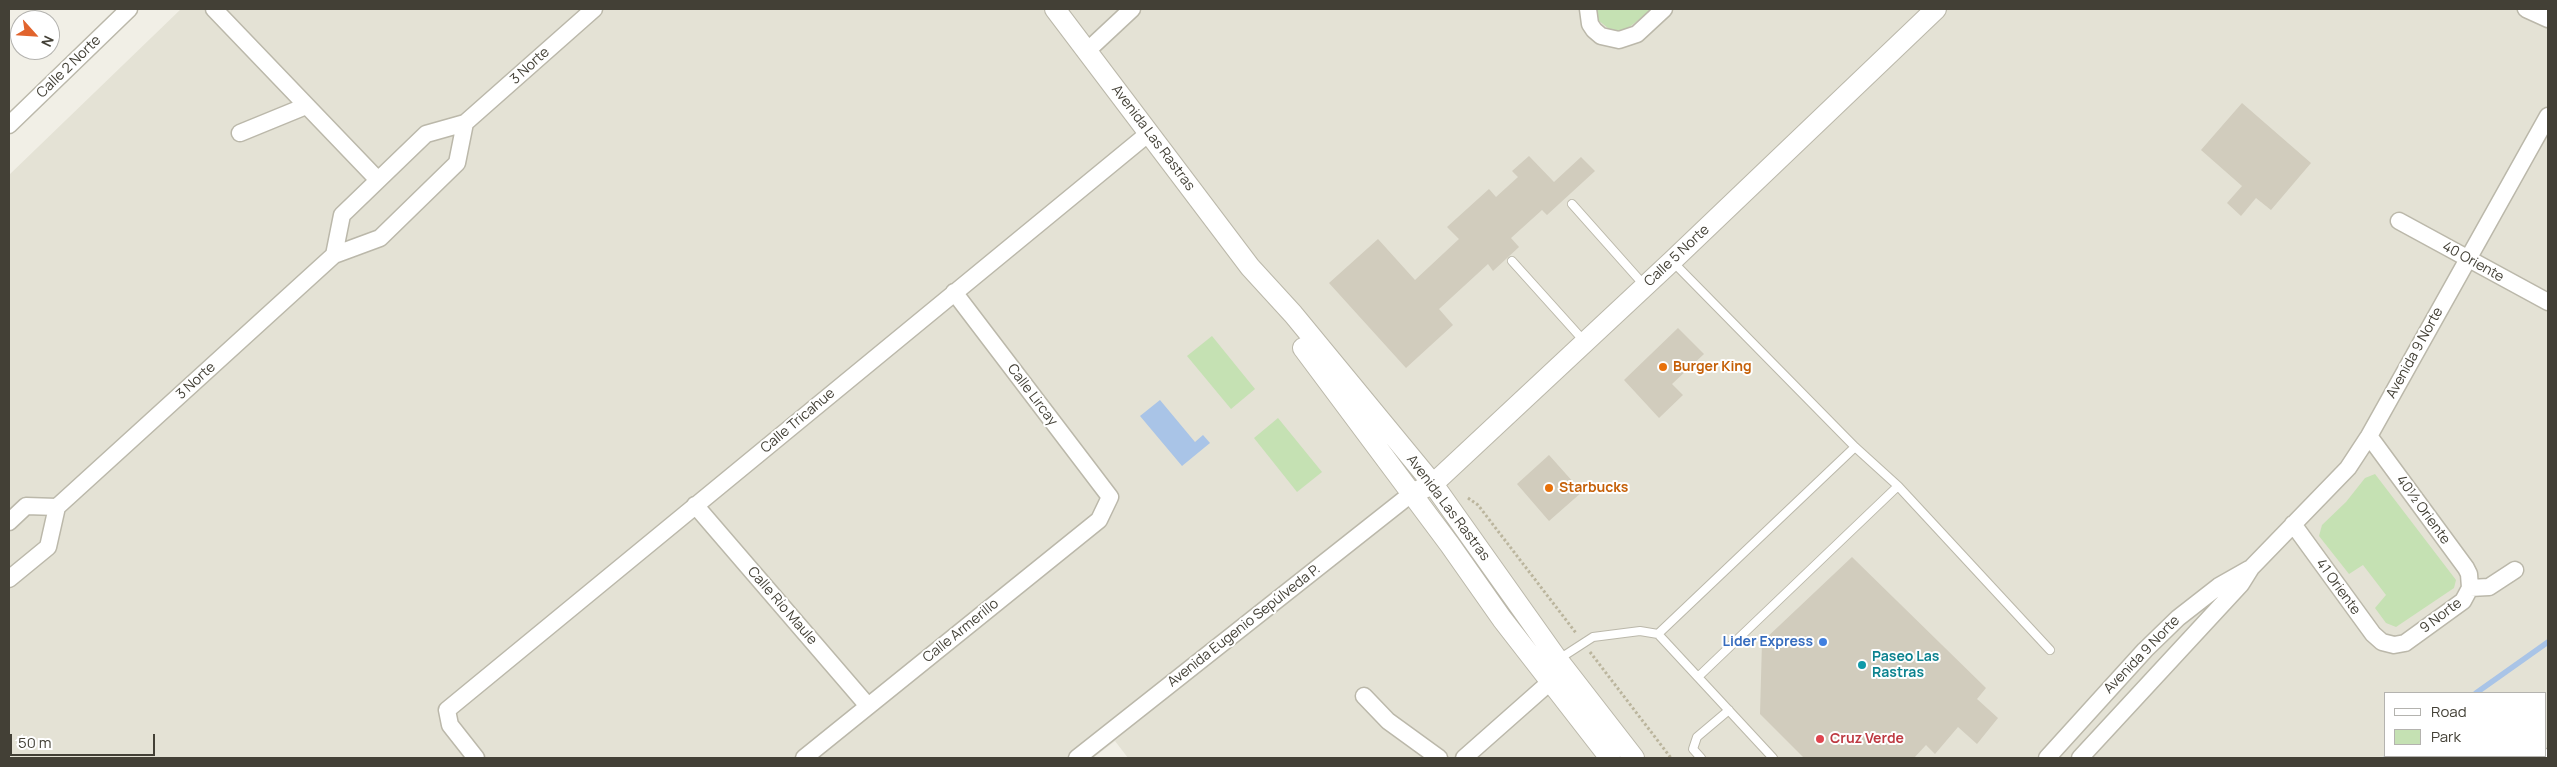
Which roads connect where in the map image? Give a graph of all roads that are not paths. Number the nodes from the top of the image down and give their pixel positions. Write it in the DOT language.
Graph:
graph roads {
  1 [pos="129,9"];
  2 [pos="214,9"];
  3 [pos="594,9"];
  4 [pos="1055,9"];
  5 [pos="1132,9"];
  6 [pos="1588,9"];
  7 [pos="1664,9"];
  8 [pos="1936,9"];
  9 [pos="2526,9"];
  10 [pos="2548,19"];
  11 [pos="1087,51"];
  12 [pos="306,106"];
  13 [pos="2548,116"];
  14 [pos="465,123"];
  15 [pos="9,125"];
  16 [pos="240,133"];
  17 [pos="1149,133"];
  18 [pos="378,180"];
  19 [pos="1572,204"];
  20 [pos="2398,221"];
  21 [pos="334,255"];
  22 [pos="2468,259"];
  23 [pos="1512,261"];
  24 [pos="1672,261"];
  25 [pos="1250,267"];
  26 [pos="1645,286"];
  27 [pos="954,292"];
  28 [pos="2548,302"];
  29 [pos="1584,341"];
  30 [pos="2369,436"];
  31 [pos="1854,447"];
  32 [pos="1433,484"];
  33 [pos="1898,486"];
  34 [pos="1411,494"];
  35 [pos="1110,497"];
  36 [pos="696,506"];
  37 [pos="58,507"];
  38 [pos="9,522"];
  39 [pos="2293,524"];
  40 [pos="2251,568"];
  41 [pos="2515,570"];
  42 [pos="9,580"];
  43 [pos="2470,588"];
  44 [pos="1658,634"];
  45 [pos="2388,645"];
  46 [pos="2050,650"];
  47 [pos="1558,660"];
  48 [pos="1698,677"];
  49 [pos="1550,682"];
  50 [pos="2105,693"];
  51 [pos="1364,696"];
  52 [pos="868,706"];
  53 [pos="2124,709"];
  54 [pos="1728,710"];
  55 [pos="476,758"];
  56 [pos="804,758"];
  57 [pos="1076,758"];
  58 [pos="1439,758"];
  59 [pos="1464,758"];
  60 [pos="1610,758"];
  61 [pos="1634,758"];
  62 [pos="1701,758"];
  63 [pos="1773,758"];
  64 [pos="2047,758"];
  65 [pos="2080,758"];
  1 -- 15 [label="street, Calle 2 Norte"];
  2 -- 12 [label="street"];
  3 -- 14 [label="street, 3 Norte"];
  4 -- 11 [label="street, Avenida Las Rastras"];
  5 -- 11 [label="street"];
  6 -- 7 [label="street"];
  8 -- 24 [label="street, Calle 5 Norte"];
  9 -- 10 [label="street"];
  11 -- 17 [label="street, Avenida Las Rastras"];
  12 -- 16 [label="street"];
  12 -- 18 [label="street"];
  13 -- 22 [label="street, Avenida 9 Norte"];
  14 -- 18 [label="street, 3 Norte"];
  14 -- 21 [label="street, 3 Norte"];
  17 -- 25 [label="street, Avenida Las Rastras"];
  17 -- 27 [label="street, Calle Tricahue"];
  18 -- 21 [label="street, 3 Norte"];
  19 -- 26 [label="lane"];
  20 -- 22 [label="street, 40 Oriente"];
  21 -- 37 [label="street, 3 Norte"];
  22 -- 28 [label="street, 40 Oriente"];
  22 -- 30 [label="street, Avenida 9 Norte"];
  23 -- 29 [label="lane"];
  24 -- 26 [label="street, Calle 5 Norte"];
  24 -- 31 [label="lane"];
  25 -- 32 [label="street, Avenida Las Rastras"];
  25 -- 34 [label="street, Avenida Las Rastras"];
  26 -- 29 [label="street, Calle 5 Norte"];
  27 -- 35 [label="street, Calle Lircay"];
  27 -- 36 [label="street, Calle Tricahue"];
  29 -- 32 [label="street, Calle 5 Norte"];
  30 -- 39 [label="street, Avenida 9 Norte"];
  30 -- 43 [label="street, 40½ Oriente"];
  31 -- 33 [label="lane"];
  31 -- 44 [label="lane"];
  32 -- 34 [label="street, Calle 5 Norte"];
  32 -- 47 [label="street, Avenida Las Rastras"];
  33 -- 46 [label="lane"];
  33 -- 48 [label="lane"];
  34 -- 49 [label="street, Avenida Las Rastras"];
  34 -- 57 [label="street, Avenida Eugenio Sepúlveda P."];
  35 -- 52 [label="street, Calle Armerillo"];
  36 -- 52 [label="street, Calle Río Maule"];
  36 -- 55 [label="street, Calle Tricahue"];
  37 -- 38 [label="street"];
  37 -- 42 [label="street"];
  39 -- 40 [label="street, Avenida 9 Norte"];
  39 -- 45 [label="street, 41 Oriente"];
  40 -- 50 [label="street, Avenida 9 Norte"];
  40 -- 53 [label="street, Avenida 9 Norte"];
  41 -- 43 [label="street, 9 Norte"];
  43 -- 45 [label="street, 9 Norte"];
  44 -- 47 [label="lane"];
  44 -- 48 [label="lane"];
  47 -- 61 [label="street, Avenida Las Rastras"];
  48 -- 54 [label="lane"];
  49 -- 59 [label="street"];
  49 -- 60 [label="street, Avenida Las Rastras"];
  50 -- 53 [label="street"];
  50 -- 64 [label="street, Avenida 9 Norte"];
  51 -- 58 [label="street"];
  52 -- 56 [label="street, Calle Armerillo"];
  53 -- 65 [label="street, Avenida 9 Norte"];
  54 -- 62 [label="lane"];
  54 -- 63 [label="lane"];
}
